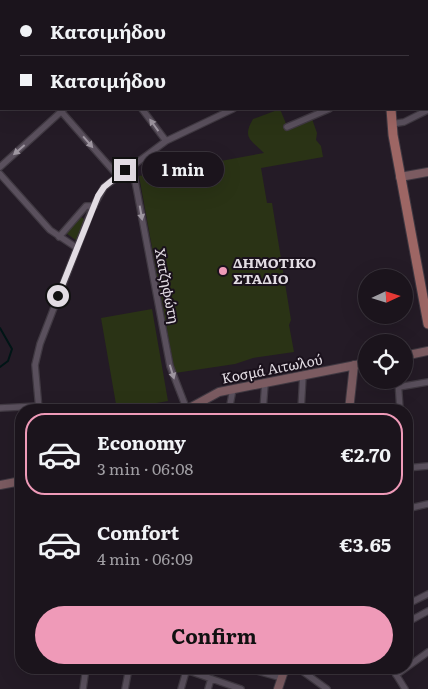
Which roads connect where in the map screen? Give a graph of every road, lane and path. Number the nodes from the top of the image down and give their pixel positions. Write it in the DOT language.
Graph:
graph roads {
  1 [pos="61,110"];
  2 [pos="143,110"];
  3 [pos="227,110"];
  4 [pos="327,110"];
  5 [pos="391,110"];
  6 [pos="428,110"];
  7 [pos="391,124"];
  8 [pos="287,127"];
  9 [pos="166,141"];
  10 [pos="132,165"];
  11 [pos="0,167"];
  12 [pos="428,172"];
  13 [pos="0,174"];
  14 [pos="118,176"];
  15 [pos="400,177"];
  16 [pos="94,206"];
  17 [pos="80,212"];
  18 [pos="89,218"];
  19 [pos="59,237"];
  20 [pos="77,248"];
  21 [pos="428,324"];
  22 [pos="428,351"];
  23 [pos="413,354"];
  24 [pos="358,365"];
  25 [pos="354,366"];
  26 [pos="303,375"];
  27 [pos="265,382"];
  28 [pos="413,382"];
  29 [pos="428,382"];
  30 [pos="233,389"];
  31 [pos="398,389"];
  32 [pos="39,404"];
  33 [pos="185,404"];
  34 [pos="196,404"];
  35 [pos="230,404"];
  36 [pos="263,404"];
  37 [pos="301,404"];
  38 [pos="350,404"];
  39 [pos="400,404"];
  40 [pos="0,408"];
  41 [pos="15,408"];
  42 [pos="428,466"];
  43 [pos="413,467"];
  44 [pos="15,481"];
  45 [pos="0,485"];
  46 [pos="428,504"];
  47 [pos="413,507"];
  48 [pos="428,594"];
  49 [pos="413,602"];
  50 [pos="428,611"];
  51 [pos="413,619"];
  52 [pos="428,652"];
  53 [pos="413,663"];
  54 [pos="85,674"];
  55 [pos="128,674"];
  56 [pos="186,674"];
  57 [pos="199,674"];
  58 [pos="268,674"];
  59 [pos="283,674"];
  60 [pos="310,675"];
  61 [pos="396,675"];
  62 [pos="282,678"];
  63 [pos="211,679"];
  64 [pos="83,689"];
  65 [pos="125,689"];
  66 [pos="181,689"];
  67 [pos="208,689"];
  68 [pos="241,689"];
  69 [pos="278,689"];
  70 [pos="327,689"];
  71 [pos="405,689"];
  1 -- 11 [label="street, one-way"];
  1 -- 14 [label="street, one-way"];
  9 -- 2 [label="street, one-way"];
  3 -- 9 [label="street"];
  4 -- 8 [label="street"];
  5 -- 7 [label="main road"];
  6 -- 7 [label="street"];
  7 -- 15 [label="main road"];
  9 -- 10 [label="street"];
  10 -- 14 [label="street"];
  10 -- 33 [label="street, Χατζηφώτη, one-way"];
  12 -- 15 [label="street"];
  13 -- 19 [label="street"];
  14 -- 16 [label="street"];
  15 -- 21 [label="main road"];
  16 -- 17 [label="street"];
  16 -- 18 [label="street"];
  17 -- 18 [label="street"];
  17 -- 19 [label="street"];
  18 -- 20 [label="street"];
  19 -- 20 [label="street"];
  20 -- 32 [label="street"];
  22 -- 23 [label="street"];
  24 -- 25 [label="street, Κοσμά Αιτωλού"];
  25 -- 26 [label="street, Κοσμά Αιτωλού"];
  25 -- 38 [label="street"];
  26 -- 27 [label="street, Κοσμά Αιτωλού"];
  26 -- 37 [label="street"];
  27 -- 30 [label="street, Κοσμά Αιτωλού"];
  27 -- 36 [label="street"];
  28 -- 29 [label="street"];
  30 -- 34 [label="street, Κοσμά Αιτωλού"];
  30 -- 35 [label="street"];
  31 -- 39 [label="street"];
  40 -- 41 [label="street"];
  42 -- 43 [label="street"];
  44 -- 45 [label="street"];
  46 -- 47 [label="street"];
  48 -- 49 [label="street"];
  50 -- 51 [label="street"];
  52 -- 53 [label="street"];
  54 -- 64 [label="street"];
  55 -- 65 [label="street"];
  56 -- 66 [label="street"];
  57 -- 63 [label="street"];
  58 -- 62 [label="street"];
  59 -- 62 [label="street"];
  60 -- 70 [label="street"];
  61 -- 71 [label="street"];
  62 -- 69 [label="street"];
  63 -- 67 [label="street"];
  63 -- 68 [label="street"];
}
